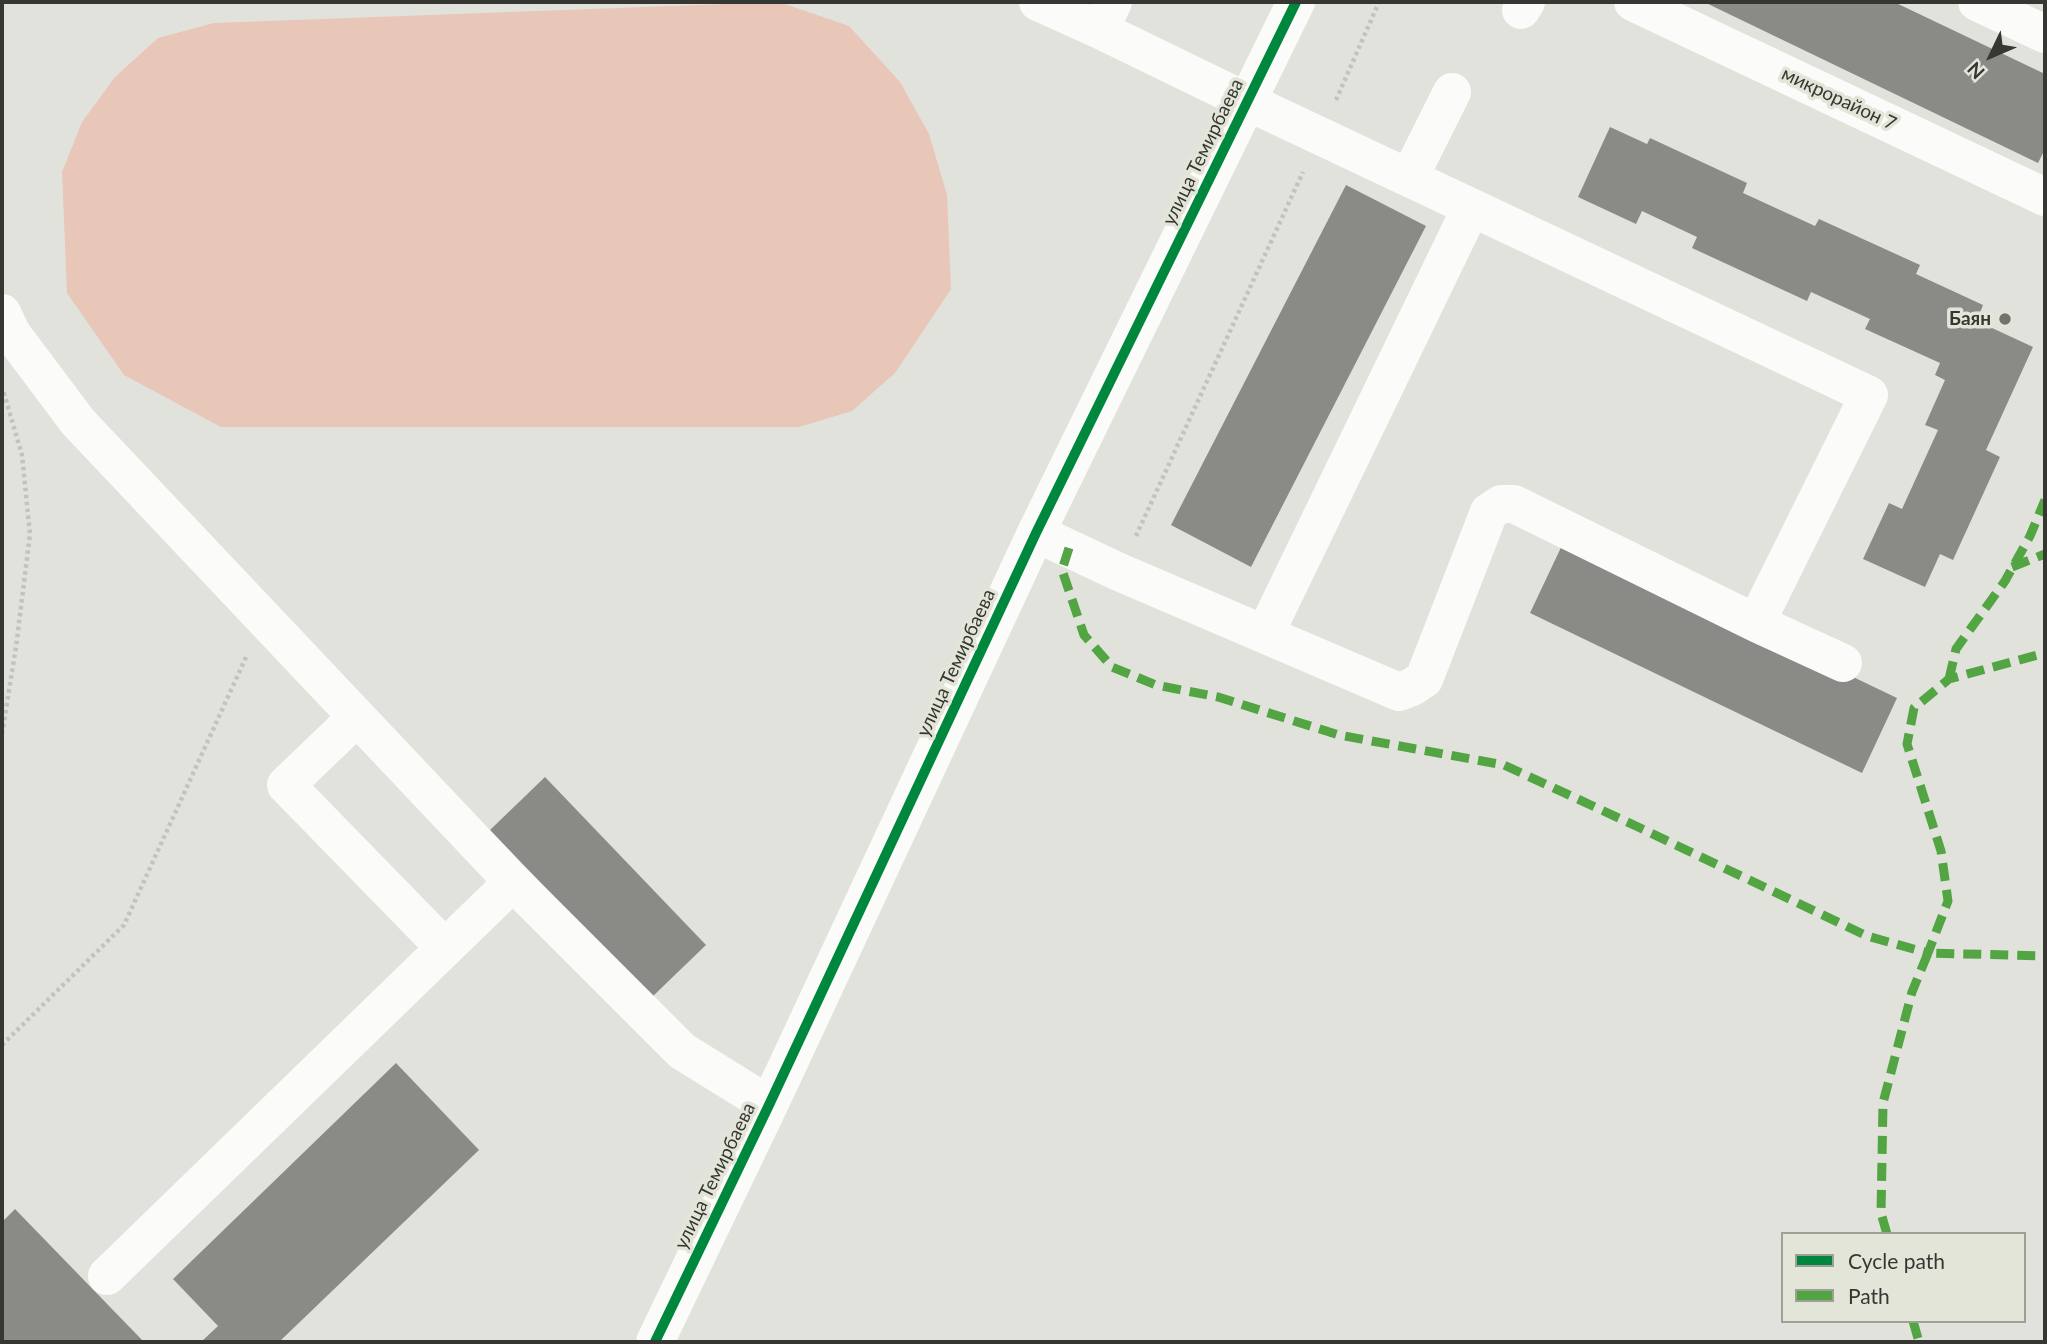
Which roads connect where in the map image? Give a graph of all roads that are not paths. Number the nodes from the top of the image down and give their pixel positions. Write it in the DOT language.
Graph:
graph roads {
  1 [pos="1038,2"];
  2 [pos="1296,2"];
  3 [pos="1633,2"];
  4 [pos="1977,2"];
  5 [pos="1107,16"];
  6 [pos="2045,34"];
  7 [pos="1452,92"];
  8 [pos="1248,102"];
  9 [pos="1409,178"];
  10 [pos="2045,197"];
  11 [pos="1471,208"];
  12 [pos="2,313"];
  13 [pos="1036,533"];
  14 [pos="1756,623"];
  15 [pos="1265,634"];
  16 [pos="1843,663"];
  17 [pos="357,717"];
  18 [pos="513,882"];
  19 [pos="445,948"];
  20 [pos="769,1105"];
  21 [pos="107,1276"];
  22 [pos="656,1342"];
  1 -- 5 [label="street"];
  2 -- 8 [label="street, улица Темирбаева"];
  3 -- 10 [label="street, микрорайон 7"];
  4 -- 6 [label="street"];
  5 -- 8 [label="street"];
  7 -- 9 [label="street"];
  8 -- 9 [label="street"];
  8 -- 13 [label="street, улица Темирбаева"];
  9 -- 11 [label="street"];
  11 -- 14 [label="street"];
  11 -- 15 [label="street"];
  12 -- 17 [label="street"];
  13 -- 15 [label="street"];
  13 -- 20 [label="street, улица Темирбаева"];
  14 -- 15 [label="street"];
  14 -- 16 [label="street"];
  17 -- 18 [label="street"];
  17 -- 19 [label="street"];
  18 -- 19 [label="street"];
  18 -- 20 [label="street"];
  19 -- 21 [label="street"];
  20 -- 22 [label="street, улица Темирбаева"];
}
